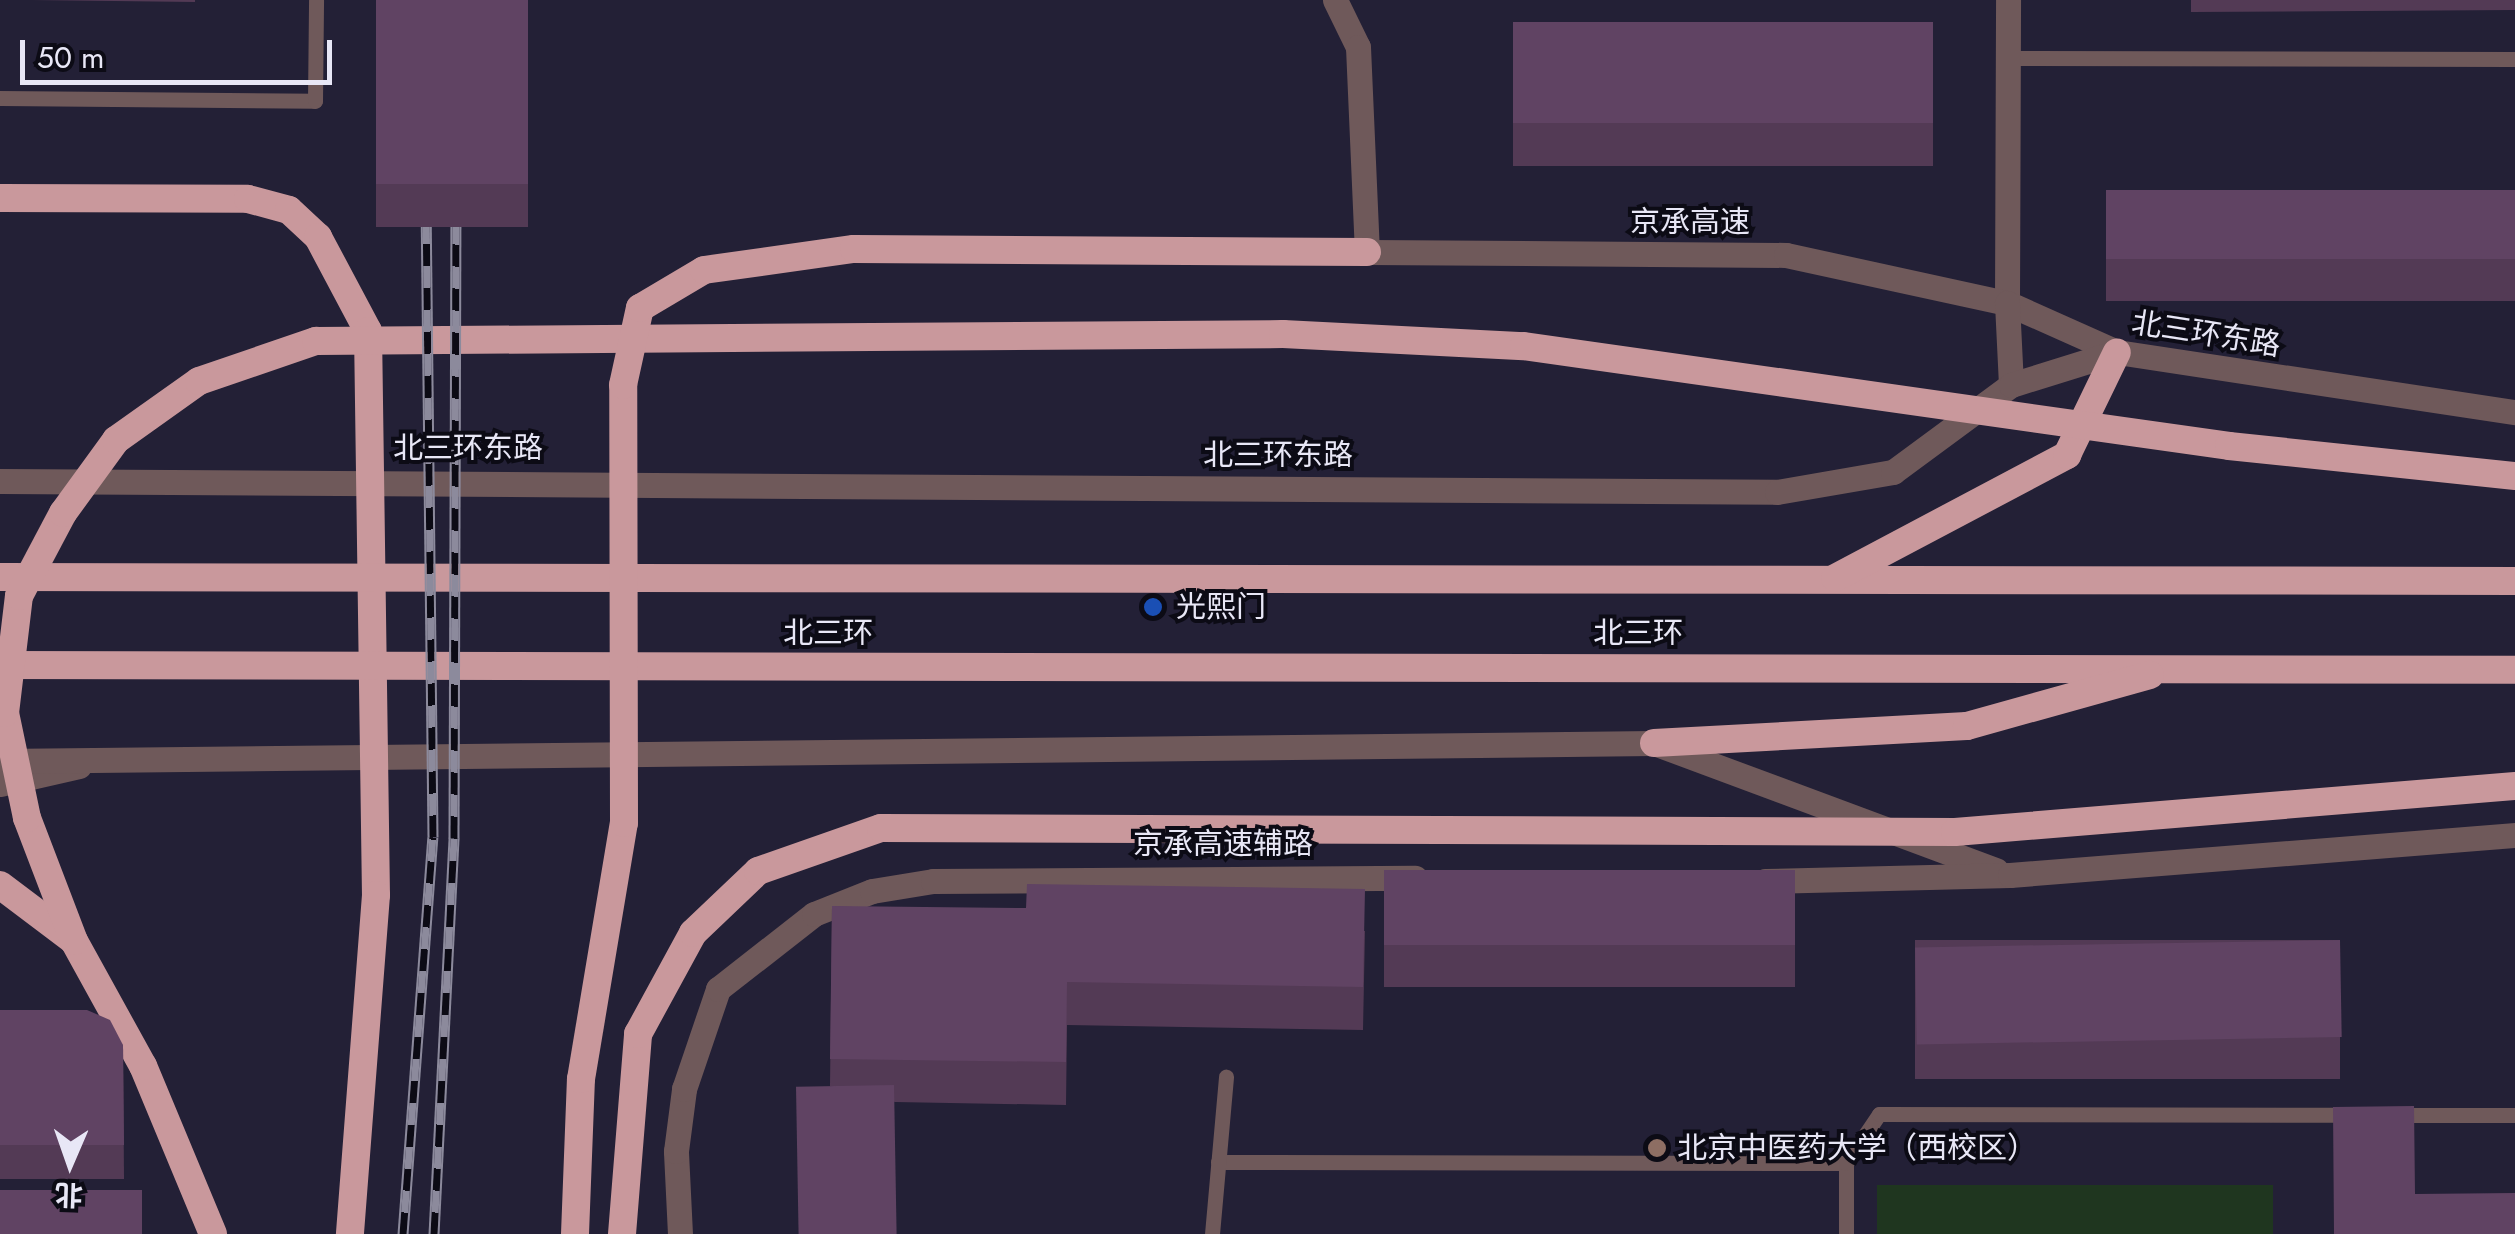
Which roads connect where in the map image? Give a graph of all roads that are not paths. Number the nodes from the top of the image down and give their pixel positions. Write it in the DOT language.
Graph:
graph roads {
  1 [pos="316,0"];
  2 [pos="1335,0"];
  3 [pos="2008,0"];
  4 [pos="2006,58"];
  5 [pos="2515,59"];
  6 [pos="0,98"];
  7 [pos="0,198"];
  8 [pos="1367,252"];
  9 [pos="2008,303"];
  10 [pos="2117,352"];
  11 [pos="2011,385"];
  12 [pos="2515,412"];
  13 [pos="2515,476"];
  14 [pos="0,481"];
  15 [pos="0,577"];
  16 [pos="1830,581"];
  17 [pos="2515,581"];
  18 [pos="0,665"];
  19 [pos="2184,666"];
  20 [pos="2515,670"];
  21 [pos="1654,742"];
  22 [pos="128,755"];
  23 [pos="0,760"];
  24 [pos="0,784"];
  25 [pos="2515,786"];
  26 [pos="2515,835"];
  27 [pos="2010,875"];
  28 [pos="1435,878"];
  29 [pos="1734,881"];
  30 [pos="0,885"];
  31 [pos="74,941"];
  32 [pos="1226,1077"];
  33 [pos="2515,1115"];
  34 [pos="1218,1162"];
  35 [pos="1846,1163"];
  36 [pos="214,1234"];
  37 [pos="350,1234"];
  38 [pos="575,1234"];
  39 [pos="622,1234"];
  40 [pos="680,1234"];
  41 [pos="1212,1234"];
  42 [pos="1846,1234"];
  1 -- 6 [label="lane"];
  2 -- 8 [label="street"];
  3 -- 4 [label="street"];
  4 -- 5 [label="lane"];
  4 -- 9 [label="street"];
  7 -- 37 [label="highway"];
  8 -- 9 [label="street, 京承高速"];
  8 -- 38 [label="highway"];
  9 -- 10 [label="street, 京承高速"];
  9 -- 11 [label="street"];
  10 -- 11 [label="street, 北三环东路"];
  10 -- 12 [label="street, 北三环东路"];
  10 -- 16 [label="highway"];
  11 -- 14 [label="street, 北三环东路"];
  13 -- 31 [label="highway"];
  15 -- 16 [label="highway, 北三环"];
  16 -- 17 [label="highway, 北三环"];
  18 -- 19 [label="highway, 北三环"];
  19 -- 20 [label="highway, 北三环"];
  19 -- 21 [label="highway"];
  21 -- 22 [label="street"];
  21 -- 27 [label="street"];
  22 -- 23 [label="street"];
  22 -- 24 [label="street"];
  25 -- 39 [label="highway"];
  26 -- 27 [label="street"];
  27 -- 29 [label="street"];
  28 -- 40 [label="street, 京承高速辅路"];
  30 -- 31 [label="highway"];
  31 -- 36 [label="highway"];
  32 -- 34 [label="lane"];
  33 -- 35 [label="lane"];
  34 -- 35 [label="lane"];
  34 -- 41 [label="lane"];
  35 -- 42 [label="lane"];
}
